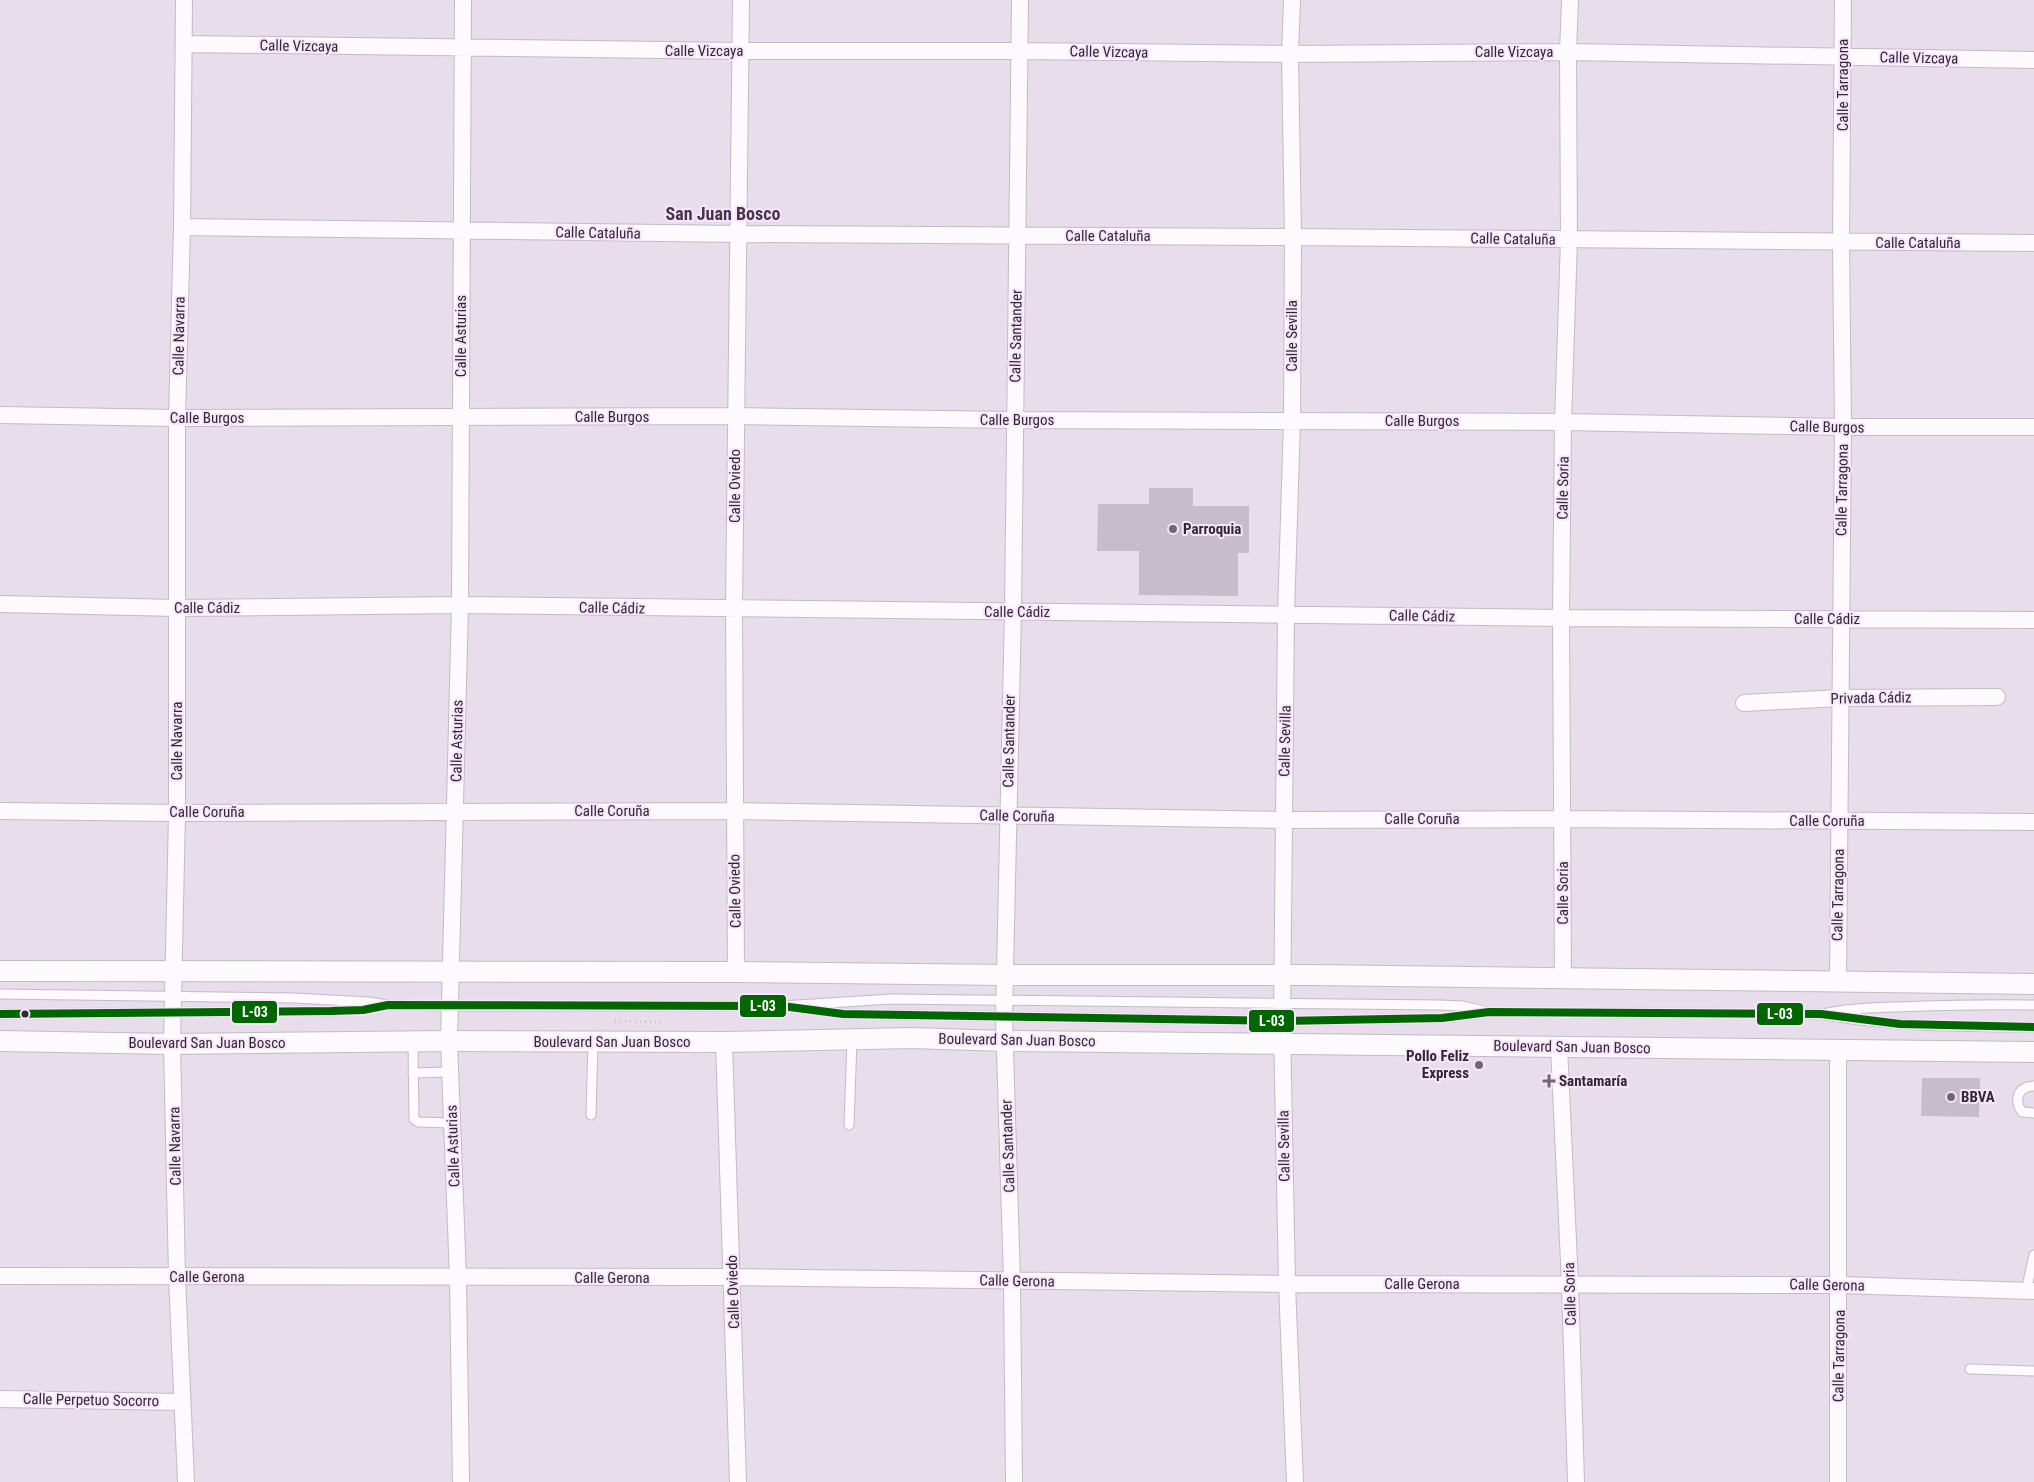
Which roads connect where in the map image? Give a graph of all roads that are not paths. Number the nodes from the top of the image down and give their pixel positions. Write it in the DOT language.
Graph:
graph roads {
  1 [pos="184,0"];
  2 [pos="463,0"];
  3 [pos="742,0"];
  4 [pos="1020,0"];
  5 [pos="1292,0"];
  6 [pos="1570,0"];
  7 [pos="1843,0"];
  8 [pos="184,44"];
  9 [pos="462,49"];
  10 [pos="741,51"];
  11 [pos="1020,51"];
  12 [pos="1568,52"];
  13 [pos="1290,54"];
  14 [pos="1843,58"];
  15 [pos="2034,60"];
  16 [pos="182,227"];
  17 [pos="462,231"];
  18 [pos="739,234"];
  19 [pos="1018,236"];
  20 [pos="1293,237"];
  21 [pos="1569,240"];
  22 [pos="1841,242"];
  23 [pos="2034,244"];
  24 [pos="0,416"];
  25 [pos="735,416"];
  26 [pos="177,418"];
  27 [pos="461,418"];
  28 [pos="1014,420"];
  29 [pos="1292,421"];
  30 [pos="1564,422"];
  31 [pos="1843,427"];
  32 [pos="2034,427"];
  33 [pos="0,604"];
  34 [pos="460,605"];
  35 [pos="177,608"];
  36 [pos="734,609"];
  37 [pos="1013,612"];
  38 [pos="1286,614"];
  39 [pos="1561,618"];
  40 [pos="1840,618"];
  41 [pos="2034,620"];
  42 [pos="1998,697"];
  43 [pos="1839,698"];
  44 [pos="1744,703"];
  45 [pos="0,811"];
  46 [pos="456,811"];
  47 [pos="734,811"];
  48 [pos="177,813"];
  49 [pos="1007,816"];
  50 [pos="1563,819"];
  51 [pos="1284,820"];
  52 [pos="1839,822"];
  53 [pos="2034,822"];
  54 [pos="175,970"];
  55 [pos="0,971"];
  56 [pos="736,972"];
  57 [pos="450,973"];
  58 [pos="1283,975"];
  59 [pos="1006,976"];
  60 [pos="1563,977"];
  61 [pos="1838,980"];
  62 [pos="2034,984"];
  63 [pos="0,994"];
  64 [pos="174,996"];
  65 [pos="1004,1000"];
  66 [pos="1283,1002"];
  67 [pos="388,1005"];
  68 [pos="2034,1005"];
  69 [pos="450,1006"];
  70 [pos="782,1006"];
  71 [pos="1489,1012"];
  72 [pos="174,1013"];
  73 [pos="0,1014"];
  74 [pos="1821,1014"];
  75 [pos="1004,1017"];
  76 [pos="1282,1020"];
  77 [pos="2034,1027"];
  78 [pos="852,1039"];
  79 [pos="0,1041"];
  80 [pos="1005,1041"];
  81 [pos="413,1042"];
  82 [pos="449,1042"];
  83 [pos="593,1042"];
  84 [pos="724,1042"];
  85 [pos="172,1044"];
  86 [pos="1282,1044"];
  87 [pos="1559,1047"];
  88 [pos="1838,1051"];
  89 [pos="2034,1052"];
  90 [pos="450,1072"];
  91 [pos="412,1073"];
  92 [pos="2034,1086"];
  93 [pos="2034,1113"];
  94 [pos="590,1115"];
  95 [pos="452,1123"];
  96 [pos="849,1125"];
  97 [pos="2034,1255"];
  98 [pos="0,1276"];
  99 [pos="177,1277"];
  100 [pos="732,1277"];
  101 [pos="458,1278"];
  102 [pos="1012,1280"];
  103 [pos="1287,1284"];
  104 [pos="1570,1284"];
  105 [pos="1839,1285"];
  106 [pos="2030,1291"];
  107 [pos="2034,1364"];
  108 [pos="1970,1369"];
  109 [pos="2034,1371"];
  110 [pos="0,1399"];
  111 [pos="182,1402"];
  112 [pos="186,1482"];
  113 [pos="461,1482"];
  114 [pos="738,1482"];
  115 [pos="1014,1482"];
  116 [pos="1295,1482"];
  117 [pos="1576,1482"];
  118 [pos="1838,1482"];
  1 -- 8 [label="street, Calle Navarra"];
  2 -- 9 [label="street, Calle Asturias"];
  3 -- 10 [label="street, Calle Oviedo"];
  4 -- 11 [label="street, Calle Santander"];
  5 -- 13 [label="street, Calle Sevilla"];
  6 -- 12 [label="street, Calle Soria"];
  7 -- 14 [label="street, Calle Tarragona"];
  8 -- 9 [label="street, Calle Vizcaya"];
  8 -- 16 [label="street, Calle Navarra"];
  9 -- 10 [label="street, Calle Vizcaya"];
  9 -- 17 [label="street, Calle Asturias"];
  10 -- 11 [label="street, Calle Vizcaya"];
  10 -- 18 [label="street, Calle Oviedo"];
  11 -- 13 [label="street, Calle Vizcaya"];
  11 -- 19 [label="street, Calle Santander"];
  12 -- 13 [label="street, Calle Vizcaya"];
  12 -- 14 [label="street, Calle Vizcaya"];
  12 -- 21 [label="street, Calle Soria"];
  13 -- 20 [label="street, Calle Sevilla"];
  14 -- 15 [label="street, Calle Vizcaya"];
  14 -- 22 [label="street, Calle Tarragona"];
  16 -- 17 [label="street, Calle Cataluña"];
  16 -- 26 [label="street, Calle Navarra"];
  17 -- 18 [label="street, Calle Cataluña"];
  17 -- 27 [label="street, Calle Asturias"];
  18 -- 19 [label="street, Calle Cataluña"];
  18 -- 25 [label="street, Calle Oviedo"];
  19 -- 20 [label="street, Calle Cataluña"];
  19 -- 28 [label="street, Calle Santander"];
  20 -- 21 [label="street, Calle Cataluña"];
  20 -- 29 [label="street, Calle Sevilla"];
  21 -- 22 [label="street, Calle Cataluña"];
  21 -- 30 [label="street, Calle Soria"];
  22 -- 23 [label="street, Calle Cataluña"];
  22 -- 31 [label="street, Calle Tarragona"];
  24 -- 26 [label="street, Calle Burgos"];
  25 -- 27 [label="street, Calle Burgos"];
  25 -- 28 [label="street, Calle Burgos"];
  25 -- 36 [label="street, Calle Oviedo"];
  26 -- 27 [label="street, Calle Burgos"];
  26 -- 35 [label="street, Calle Navarra"];
  27 -- 34 [label="street, Calle Asturias"];
  28 -- 29 [label="street, Calle Burgos"];
  28 -- 37 [label="street, Calle Santander"];
  29 -- 30 [label="street, Calle Burgos"];
  29 -- 38 [label="street, Calle Sevilla"];
  30 -- 31 [label="street, Calle Burgos"];
  30 -- 39 [label="street, Calle Soria"];
  31 -- 32 [label="street, Calle Burgos"];
  31 -- 40 [label="street, Calle Tarragona"];
  33 -- 35 [label="street, Calle Cádiz"];
  34 -- 35 [label="street, Calle Cádiz"];
  34 -- 36 [label="street, Calle Cádiz"];
  34 -- 46 [label="street, Calle Asturias"];
  35 -- 48 [label="street, Calle Navarra"];
  36 -- 37 [label="street, Calle Cádiz"];
  36 -- 47 [label="street, Calle Oviedo"];
  37 -- 38 [label="street, Calle Cádiz"];
  37 -- 49 [label="street, Calle Santander"];
  38 -- 39 [label="street, Calle Cádiz"];
  38 -- 51 [label="street, Calle Sevilla"];
  39 -- 40 [label="street, Calle Cádiz"];
  39 -- 50 [label="street, Calle Soria"];
  40 -- 41 [label="street, Calle Cádiz"];
  40 -- 43 [label="street, Calle Tarragona"];
  42 -- 43 [label="street, Privada Cádiz"];
  43 -- 44 [label="street, Privada Cádiz"];
  43 -- 52 [label="street, Calle Tarragona"];
  45 -- 48 [label="street, Calle Coruña"];
  46 -- 47 [label="street, Calle Coruña"];
  46 -- 48 [label="street, Calle Coruña"];
  46 -- 57 [label="street, Calle Asturias"];
  47 -- 49 [label="street, Calle Coruña"];
  47 -- 56 [label="street, Calle Oviedo"];
  48 -- 54 [label="street, Calle Navarra"];
  49 -- 51 [label="street, Calle Coruña"];
  49 -- 59 [label="street, Calle Santander"];
  50 -- 51 [label="street, Calle Coruña"];
  50 -- 52 [label="street, Calle Coruña"];
  50 -- 60 [label="street, Calle Soria"];
  51 -- 58 [label="street, Calle Sevilla"];
  52 -- 53 [label="street, Calle Coruña"];
  52 -- 61 [label="street, Calle Tarragona"];
  54 -- 55 [label="street"];
  54 -- 57 [label="street"];
  54 -- 64 [label="street, Calle Navarra"];
  56 -- 57 [label="street"];
  56 -- 59 [label="street"];
  57 -- 69 [label="street, Calle Asturias"];
  58 -- 59 [label="street"];
  58 -- 60 [label="street"];
  58 -- 66 [label="street, Calle Sevilla"];
  59 -- 65 [label="street, Calle Santander"];
  60 -- 61 [label="street"];
  61 -- 62 [label="street"];
  63 -- 64 [label="lane"];
  64 -- 67 [label="lane"];
  64 -- 72 [label="street, Calle Navarra"];
  65 -- 66 [label="lane"];
  65 -- 70 [label="lane"];
  65 -- 75 [label="street, Calle Santander"];
  66 -- 71 [label="lane"];
  66 -- 76 [label="street, Calle Sevilla"];
  67 -- 69 [label="lane"];
  67 -- 72 [label="lane"];
  68 -- 74 [label="lane"];
  69 -- 70 [label="lane"];
  69 -- 82 [label="street, Calle Asturias"];
  70 -- 75 [label="lane"];
  71 -- 74 [label="lane"];
  71 -- 76 [label="lane"];
  72 -- 73 [label="lane"];
  72 -- 85 [label="street, Calle Navarra"];
  74 -- 77 [label="lane"];
  75 -- 76 [label="lane"];
  75 -- 80 [label="street, Calle Santander"];
  76 -- 86 [label="street, Calle Sevilla"];
  78 -- 80 [label="street, Boulevard San Juan Bosco"];
  78 -- 84 [label="street, Boulevard San Juan Bosco"];
  78 -- 96 [label="lane"];
  79 -- 85 [label="street, Boulevard San Juan Bosco"];
  80 -- 86 [label="street, Boulevard San Juan Bosco"];
  80 -- 102 [label="street, Calle Santander"];
  81 -- 82 [label="street, Boulevard San Juan Bosco"];
  81 -- 85 [label="street, Boulevard San Juan Bosco"];
  81 -- 91 [label="lane"];
  82 -- 83 [label="street, Boulevard San Juan Bosco"];
  82 -- 90 [label="street, Calle Asturias"];
  83 -- 84 [label="street, Boulevard San Juan Bosco"];
  83 -- 94 [label="lane"];
  84 -- 100 [label="street, Calle Oviedo"];
  85 -- 99 [label="street, Calle Navarra"];
  86 -- 87 [label="street, Boulevard San Juan Bosco"];
  86 -- 103 [label="street, Calle Sevilla"];
  87 -- 88 [label="street, Boulevard San Juan Bosco"];
  87 -- 104 [label="street, Calle Soria"];
  88 -- 89 [label="street, Boulevard San Juan Bosco"];
  88 -- 105 [label="street, Calle Tarragona"];
  90 -- 91 [label="lane"];
  90 -- 95 [label="street, Calle Asturias"];
  91 -- 95 [label="lane"];
  92 -- 93 [label="lane"];
  95 -- 101 [label="street, Calle Asturias"];
  97 -- 106 [label="lane"];
  98 -- 99 [label="street, Calle Gerona"];
  99 -- 101 [label="street, Calle Gerona"];
  99 -- 111 [label="street, Calle Navarra"];
  100 -- 101 [label="street, Calle Gerona"];
  100 -- 102 [label="street, Calle Gerona"];
  100 -- 114 [label="street, Calle Oviedo"];
  101 -- 113 [label="street, Calle Asturias"];
  102 -- 103 [label="street, Calle Gerona"];
  102 -- 115 [label="street, Calle Santander"];
  103 -- 104 [label="street, Calle Gerona"];
  103 -- 116 [label="street, Calle Sevilla"];
  104 -- 105 [label="street, Calle Gerona"];
  104 -- 117 [label="street, Calle Soria"];
  105 -- 106 [label="street, Calle Gerona"];
  105 -- 118 [label="street, Calle Tarragona"];
  107 -- 109 [label="lane"];
  108 -- 109 [label="lane"];
  110 -- 111 [label="street, Calle Perpetuo Socorro"];
  111 -- 112 [label="street, Calle Navarra"];
}
